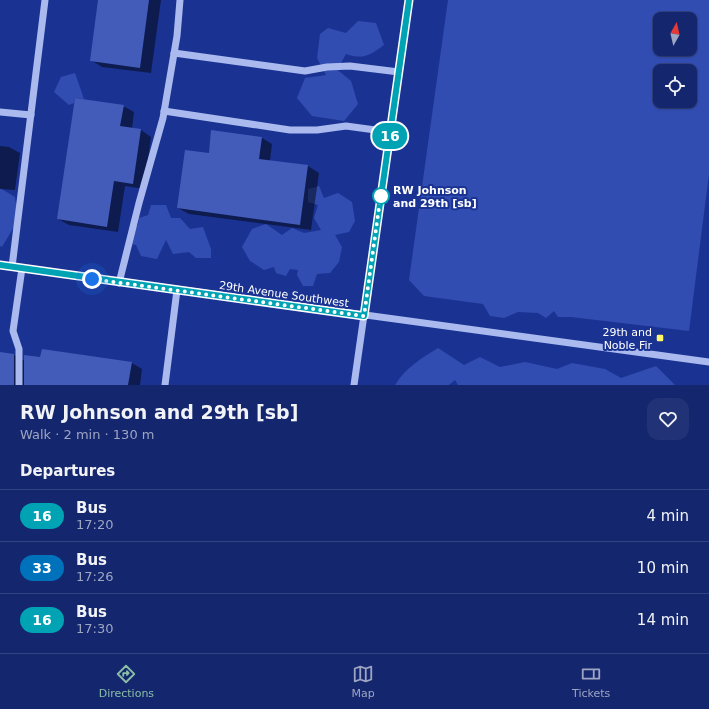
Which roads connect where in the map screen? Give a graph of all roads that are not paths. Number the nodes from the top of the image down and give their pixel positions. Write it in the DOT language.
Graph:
graph roads {
  1 [pos="45,0"];
  2 [pos="180,0"];
  3 [pos="409,0"];
  4 [pos="174,54"];
  5 [pos="399,72"];
  6 [pos="164,111"];
  7 [pos="0,112"];
  8 [pos="31,115"];
  9 [pos="390,132"];
  10 [pos="0,265"];
  11 [pos="12,267"];
  12 [pos="22,268"];
  13 [pos="119,283"];
  14 [pos="177,290"];
  15 [pos="364,316"];
  16 [pos="709,362"];
  17 [pos="18,385"];
  18 [pos="164,385"];
  19 [pos="354,385"];
  1 -- 8 [label="street"];
  2 -- 4 [label="street"];
  3 -- 5 [label="street"];
  4 -- 5 [label="street"];
  4 -- 6 [label="street"];
  5 -- 9 [label="street"];
  6 -- 9 [label="street"];
  6 -- 13 [label="street"];
  7 -- 8 [label="street"];
  8 -- 11 [label="street"];
  9 -- 15 [label="street"];
  10 -- 11 [label="street, 29th Avenue Southwest"];
  11 -- 12 [label="street, 29th Avenue Southwest"];
  12 -- 13 [label="street, 29th Avenue Southwest"];
  12 -- 17 [label="street"];
  13 -- 14 [label="street, 29th Avenue Southwest"];
  14 -- 15 [label="street, 29th Avenue Southwest"];
  14 -- 18 [label="street"];
  15 -- 16 [label="street, 29th Avenue Southwest"];
  15 -- 19 [label="street"];
}
